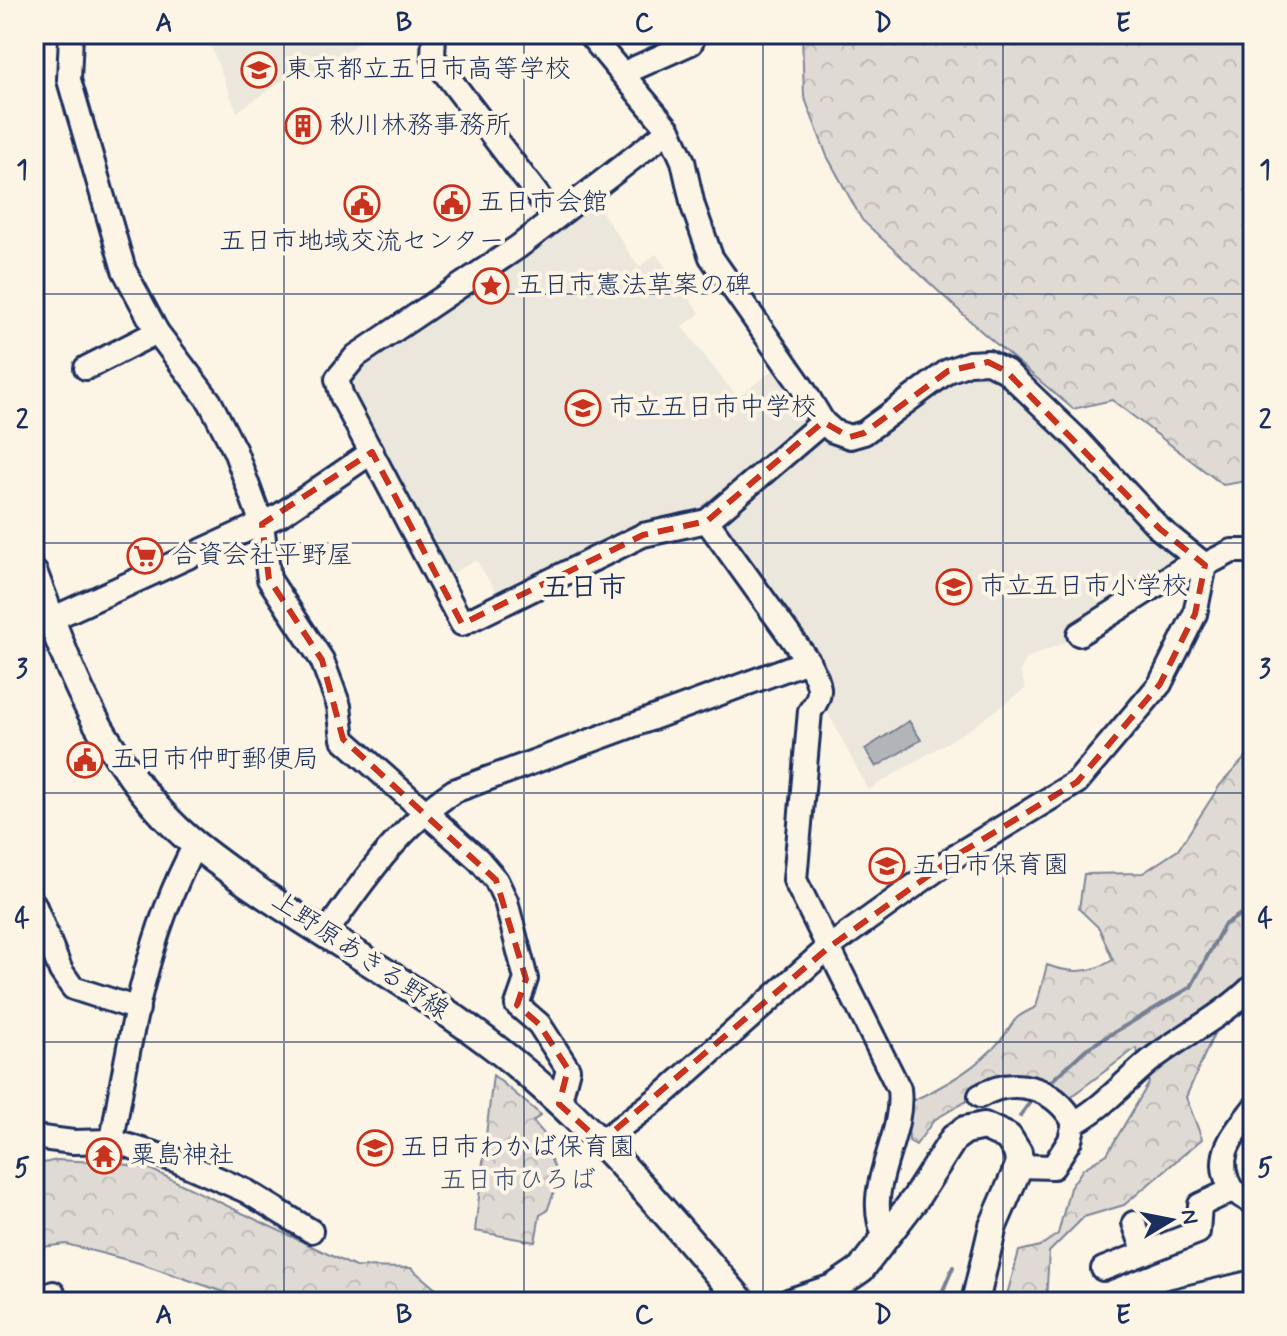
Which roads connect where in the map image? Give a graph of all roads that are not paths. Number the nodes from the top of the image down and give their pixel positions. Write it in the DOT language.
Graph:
graph roads {
  1 [pos="71,34"];
  2 [pos="434,34"];
  3 [pos="589,34"];
  4 [pos="695,34"];
  5 [pos="624,73"];
  6 [pos="669,130"];
  7 [pos="555,218"];
  8 [pos="157,332"];
  9 [pos="86,368"];
  10 [pos="823,422"];
  11 [pos="372,452"];
  12 [pos="707,521"];
  13 [pos="262,524"];
  14 [pos="1253,551"];
  15 [pos="1205,565"];
  16 [pos="34,574"];
  17 [pos="42,623"];
  18 [pos="1079,634"];
  19 [pos="808,661"];
  20 [pos="424,811"];
  21 [pos="195,845"];
  22 [pos="34,904"];
  23 [pos="326,933"];
  24 [pos="828,948"];
  25 [pos="1253,986"];
  26 [pos="138,1009"];
  27 [pos="980,1096"];
  28 [pos="559,1104"];
  29 [pos="1253,1109"];
  30 [pos="1062,1110"];
  31 [pos="34,1137"];
  32 [pos="112,1141"];
  33 [pos="601,1142"];
  34 [pos="1026,1167"];
  35 [pos="1232,1190"];
  36 [pos="1253,1203"];
  37 [pos="1134,1223"];
  38 [pos="311,1231"];
  39 [pos="885,1237"];
  40 [pos="1145,1253"];
  41 [pos="1103,1269"];
  42 [pos="1253,1282"];
  43 [pos="742,1302"];
  44 [pos="791,1302"];
  45 [pos="975,1302"];
  46 [pos="1169,1302"];
  1 -- 8 [label="street"];
  2 -- 7 [label="street"];
  3 -- 5 [label="street"];
  4 -- 5 [label="street"];
  5 -- 6 [label="street"];
  6 -- 7 [label="street"];
  6 -- 10 [label="street"];
  7 -- 11 [label="street"];
  8 -- 9 [label="street"];
  8 -- 13 [label="street"];
  10 -- 12 [label="street"];
  10 -- 15 [label="street"];
  11 -- 12 [label="street"];
  11 -- 13 [label="street"];
  12 -- 19 [label="street"];
  13 -- 17 [label="street"];
  13 -- 20 [label="street"];
  14 -- 15 [label="street"];
  15 -- 18 [label="street"];
  15 -- 24 [label="street"];
  16 -- 17 [label="main road, 上野原あきる野線"];
  17 -- 21 [label="main road, 上野原あきる野線"];
  19 -- 20 [label="street"];
  19 -- 24 [label="street"];
  20 -- 23 [label="street"];
  20 -- 28 [label="street"];
  21 -- 23 [label="main road, 上野原あきる野線"];
  21 -- 26 [label="street"];
  22 -- 26 [label="street"];
  23 -- 28 [label="main road, 上野原あきる野線"];
  24 -- 33 [label="street"];
  24 -- 39 [label="street"];
  25 -- 30 [label="street"];
  26 -- 32 [label="street"];
  27 -- 30 [label="street"];
  28 -- 33 [label="main road, 上野原あきる野線"];
  29 -- 35 [label="street"];
  30 -- 34 [label="street"];
  31 -- 32 [label="street"];
  32 -- 38 [label="street"];
  33 -- 43 [label="main road, 上野原あきる野線"];
  34 -- 39 [label="main road"];
  34 -- 45 [label="main road"];
  35 -- 36 [label="street"];
  35 -- 40 [label="street"];
  37 -- 40 [label="street"];
  39 -- 44 [label="main road"];
  40 -- 41 [label="street"];
  42 -- 46 [label="street"];
}
